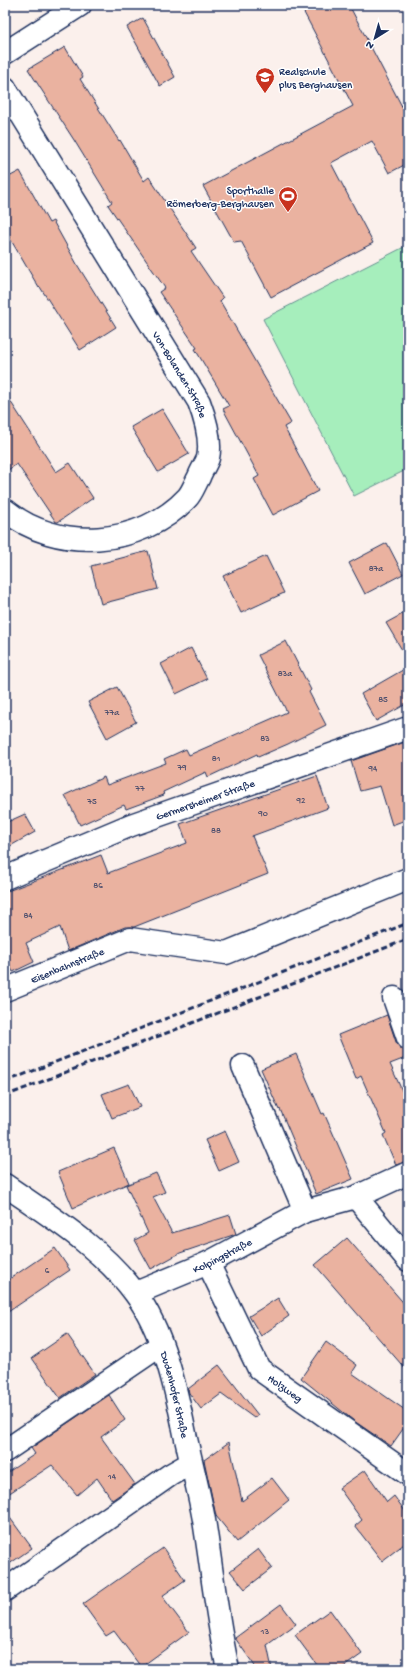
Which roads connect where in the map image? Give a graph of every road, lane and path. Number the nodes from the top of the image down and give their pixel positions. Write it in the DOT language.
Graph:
graph roads {
  1 [pos="80,5"];
  2 [pos="5,53"];
  3 [pos="5,88"];
  4 [pos="5,510"];
  5 [pos="408,728"];
  6 [pos="5,878"];
  7 [pos="408,878"];
  8 [pos="5,990"];
  9 [pos="394,998"];
  10 [pos="408,1038"];
  11 [pos="243,1066"];
  12 [pos="408,1173"];
  13 [pos="5,1185"];
  14 [pos="356,1198"];
  15 [pos="305,1211"];
  16 [pos="408,1260"];
  17 [pos="208,1262"];
  18 [pos="136,1294"];
  19 [pos="161,1345"];
  20 [pos="5,1451"];
  21 [pos="192,1463"];
  22 [pos="408,1474"];
  23 [pos="5,1590"];
  24 [pos="228,1669"];
  1 -- 2 [label="street"];
  3 -- 4 [label="street, Von-Bolanden-Straße"];
  5 -- 6 [label="street, Germersheimer Straße"];
  7 -- 8 [label="street, Eisenbahnstraße"];
  9 -- 10 [label="street"];
  11 -- 15 [label="street"];
  12 -- 14 [label="street, Kolpingstraße"];
  13 -- 18 [label="street, Dudenhofer Straße"];
  14 -- 15 [label="street, Kolpingstraße"];
  14 -- 16 [label="street"];
  15 -- 17 [label="street, Kolpingstraße"];
  17 -- 18 [label="street, Kolpingstraße"];
  17 -- 22 [label="street, Holzweg"];
  18 -- 19 [label="street, Dudenhofer Straße"];
  19 -- 20 [label="street"];
  19 -- 21 [label="street, Dudenhofer Straße"];
  21 -- 23 [label="street"];
  21 -- 24 [label="street, Dudenhofer Straße"];
}
